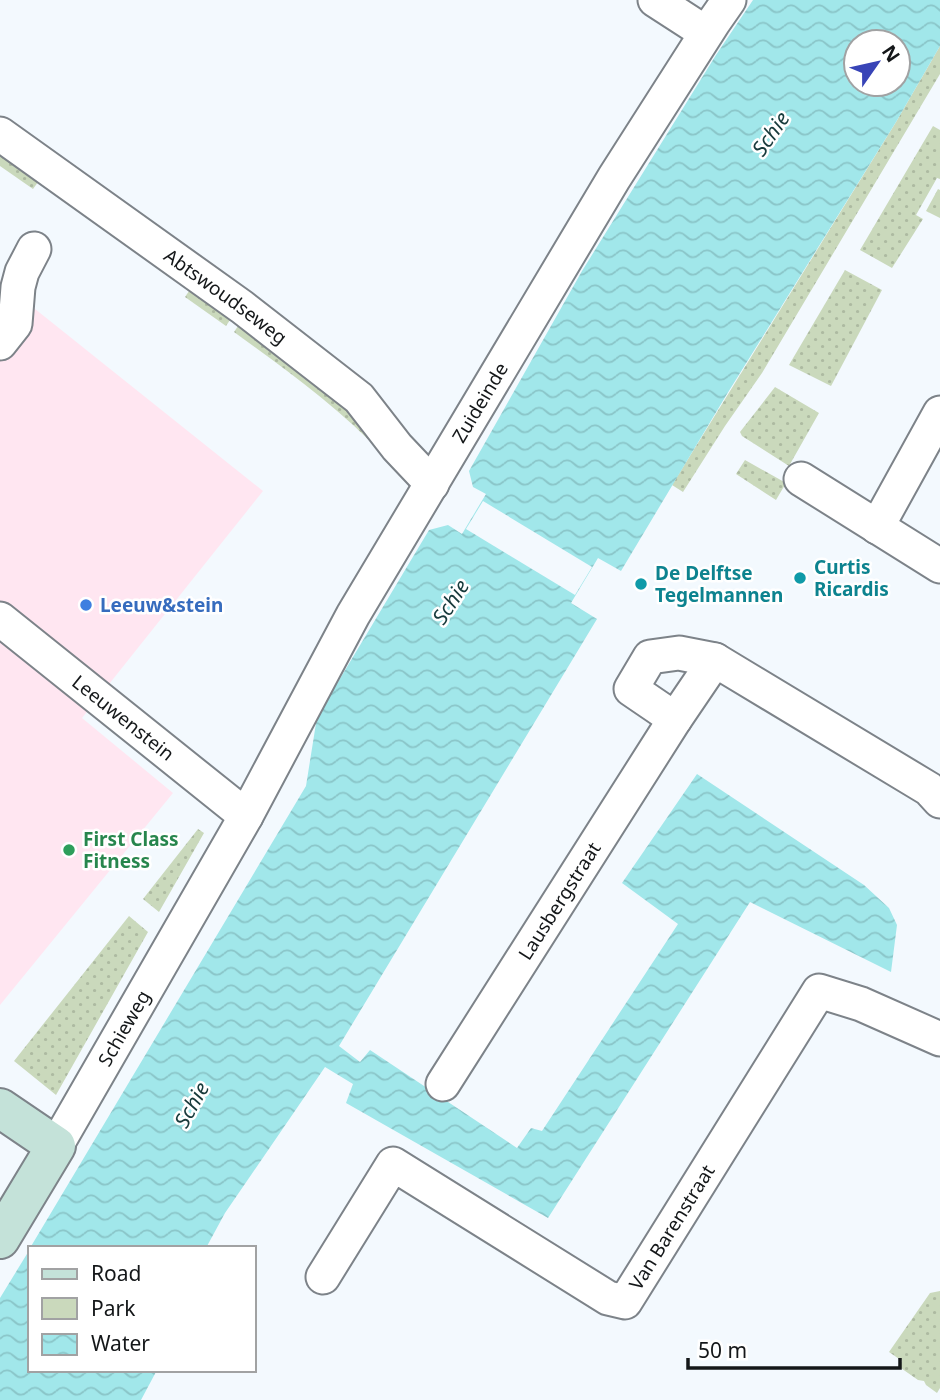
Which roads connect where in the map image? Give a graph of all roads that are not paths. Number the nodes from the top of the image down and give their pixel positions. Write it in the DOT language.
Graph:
graph roads {
  1 [pos="655,0"];
  2 [pos="729,0"];
  3 [pos="706,33"];
  4 [pos="0,134"];
  5 [pos="34,249"];
  6 [pos="0,343"];
  7 [pos="940,413"];
  8 [pos="801,479"];
  9 [pos="432,484"];
  10 [pos="877,527"];
  11 [pos="940,566"];
  12 [pos="0,619"];
  13 [pos="715,660"];
  14 [pos="675,719"];
  15 [pos="940,801"];
  16 [pos="246,816"];
  17 [pos="940,1039"];
  18 [pos="443,1084"];
  19 [pos="0,1108"];
  20 [pos="55,1146"];
  21 [pos="0,1239"];
  22 [pos="323,1277"];
  1 -- 3 [label="street"];
  2 -- 3 [label="street, Zuideinde"];
  3 -- 9 [label="street, Zuideinde"];
  4 -- 9 [label="street, Abtswoudseweg"];
  5 -- 6 [label="street"];
  7 -- 10 [label="street"];
  8 -- 10 [label="street"];
  9 -- 16 [label="street, Zuideinde"];
  10 -- 11 [label="street"];
  12 -- 16 [label="street, Leeuwenstein"];
  13 -- 14 [label="street, Lausbergstraat"];
  13 -- 14 [label="street"];
  13 -- 15 [label="street"];
  14 -- 18 [label="street, Lausbergstraat"];
  16 -- 20 [label="street, Schieweg"];
  17 -- 22 [label="street, Van Barenstraat"];
  19 -- 20 [label="street"];
  20 -- 21 [label="street, Schieweg"];
}
